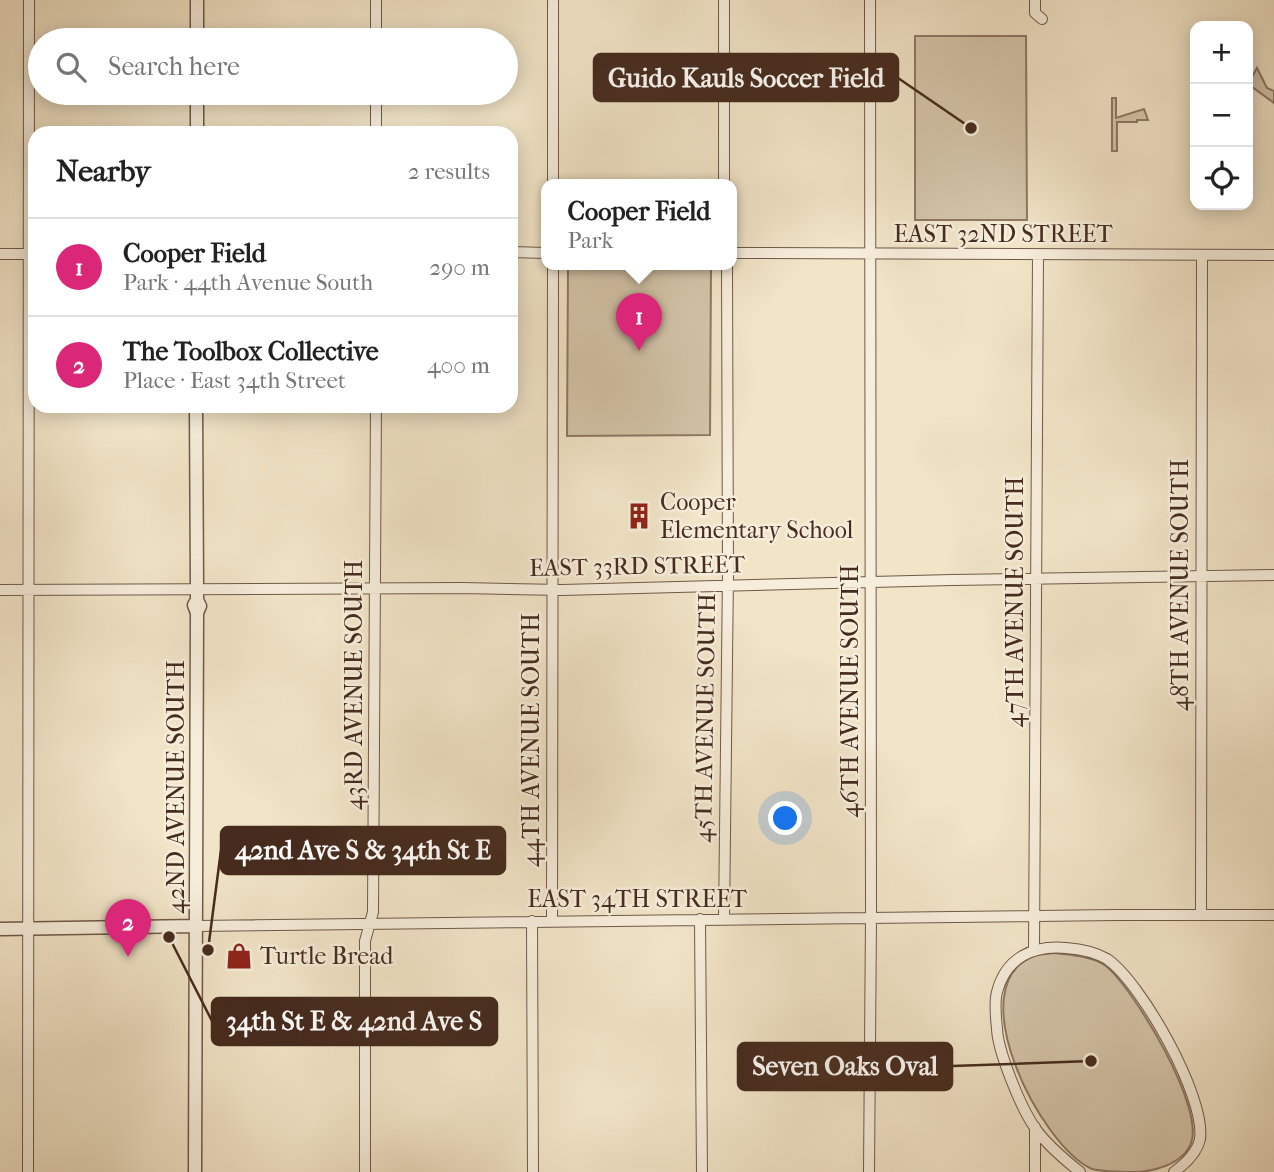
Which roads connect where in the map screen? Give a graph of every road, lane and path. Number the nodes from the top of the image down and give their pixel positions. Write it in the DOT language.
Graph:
graph roads {
  1 [pos="29,0"];
  2 [pos="197,0"];
  3 [pos="376,0"];
  4 [pos="552,0"];
  5 [pos="724,0"];
  6 [pos="870,0"];
  7 [pos="1035,0"];
  8 [pos="1042,19"];
  9 [pos="29,28"];
  10 [pos="197,28"];
  11 [pos="376,28"];
  12 [pos="30,105"];
  13 [pos="197,105"];
  14 [pos="376,105"];
  15 [pos="30,126"];
  16 [pos="197,126"];
  17 [pos="376,126"];
  18 [pos="553,179"];
  19 [pos="724,179"];
  20 [pos="518,252"];
  21 [pos="541,253"];
  22 [pos="737,253"];
  23 [pos="0,254"];
  24 [pos="28,254"];
  25 [pos="870,254"];
  26 [pos="1038,255"];
  27 [pos="1202,255"];
  28 [pos="1274,255"];
  29 [pos="553,270"];
  30 [pos="727,270"];
  31 [pos="31,413"];
  32 [pos="196,413"];
  33 [pos="376,413"];
  34 [pos="1274,575"];
  35 [pos="1201,576"];
  36 [pos="1035,579"];
  37 [pos="871,582"];
  38 [pos="727,586"];
  39 [pos="376,589"];
  40 [pos="0,590"];
  41 [pos="29,590"];
  42 [pos="552,590"];
  43 [pos="197,601"];
  44 [pos="1200,915"];
  45 [pos="1274,915"];
  46 [pos="1035,916"];
  47 [pos="871,918"];
  48 [pos="700,919"];
  49 [pos="552,920"];
  50 [pos="724,920"];
  51 [pos="532,921"];
  52 [pos="371,925"];
  53 [pos="197,926"];
  54 [pos="0,929"];
  55 [pos="29,929"];
  56 [pos="1034,949"];
  57 [pos="1035,1128"];
  58 [pos="28,1172"];
  59 [pos="195,1172"];
  60 [pos="365,1172"];
  61 [pos="533,1172"];
  62 [pos="702,1172"];
  63 [pos="869,1172"];
  64 [pos="1035,1172"];
  65 [pos="1080,1172"];
  66 [pos="1174,1172"];
  1 -- 9 [label="street"];
  2 -- 10 [label="street"];
  3 -- 11 [label="street"];
  4 -- 18 [label="street"];
  5 -- 19 [label="street"];
  6 -- 25 [label="street, 46TH AVENUE SOUTH"];
  7 -- 8 [label="street"];
  12 -- 15 [label="street"];
  13 -- 16 [label="street"];
  14 -- 17 [label="street"];
  20 -- 21 [label="street"];
  22 -- 25 [label="street, EAST 32ND STREET"];
  23 -- 24 [label="street"];
  25 -- 26 [label="street, EAST 32ND STREET"];
  25 -- 37 [label="street, 46TH AVENUE SOUTH"];
  26 -- 27 [label="street, EAST 32ND STREET"];
  26 -- 36 [label="street, 47TH AVENUE SOUTH"];
  27 -- 28 [label="street, EAST 32ND STREET"];
  27 -- 35 [label="street, 48TH AVENUE SOUTH"];
  29 -- 42 [label="street, 44TH AVENUE SOUTH"];
  30 -- 38 [label="street, 45TH AVENUE SOUTH"];
  31 -- 41 [label="street"];
  32 -- 43 [label="street, 42ND AVENUE SOUTH"];
  33 -- 39 [label="street, 43RD AVENUE SOUTH"];
  34 -- 35 [label="street, EAST 33RD STREET"];
  35 -- 36 [label="street, EAST 33RD STREET"];
  35 -- 44 [label="street, 48TH AVENUE SOUTH"];
  36 -- 37 [label="street, EAST 33RD STREET"];
  36 -- 46 [label="street, 47TH AVENUE SOUTH"];
  37 -- 38 [label="street, EAST 33RD STREET"];
  37 -- 47 [label="street, 46TH AVENUE SOUTH"];
  38 -- 42 [label="street, EAST 33RD STREET"];
  38 -- 50 [label="street, 45TH AVENUE SOUTH"];
  39 -- 42 [label="street, EAST 33RD STREET"];
  39 -- 43 [label="street, EAST 33RD STREET"];
  39 -- 52 [label="street, 43RD AVENUE SOUTH"];
  40 -- 41 [label="street, EAST 33RD STREET"];
  41 -- 43 [label="street, EAST 33RD STREET"];
  41 -- 55 [label="street"];
  42 -- 49 [label="street, 44TH AVENUE SOUTH"];
  43 -- 53 [label="street, 42ND AVENUE SOUTH"];
  44 -- 45 [label="street, EAST 34TH STREET"];
  44 -- 46 [label="street, EAST 34TH STREET"];
  46 -- 47 [label="street, EAST 34TH STREET"];
  46 -- 56 [label="street, 47TH AVENUE SOUTH"];
  47 -- 50 [label="street, EAST 34TH STREET"];
  47 -- 63 [label="street, 46TH AVENUE SOUTH"];
  48 -- 49 [label="street, EAST 34TH STREET"];
  48 -- 50 [label="street, EAST 34TH STREET"];
  48 -- 62 [label="street"];
  49 -- 51 [label="street, EAST 34TH STREET"];
  51 -- 52 [label="street, EAST 34TH STREET"];
  51 -- 61 [label="street"];
  52 -- 53 [label="street, EAST 34TH STREET"];
  52 -- 60 [label="street, 43RD AVENUE SOUTH"];
  53 -- 55 [label="street, EAST 34TH STREET"];
  53 -- 59 [label="street, 42ND AVENUE SOUTH"];
  54 -- 55 [label="street, EAST 34TH STREET"];
  55 -- 58 [label="street"];
  56 -- 57 [label="street"];
  56 -- 66 [label="street"];
  57 -- 64 [label="street"];
  57 -- 65 [label="street"];
}
